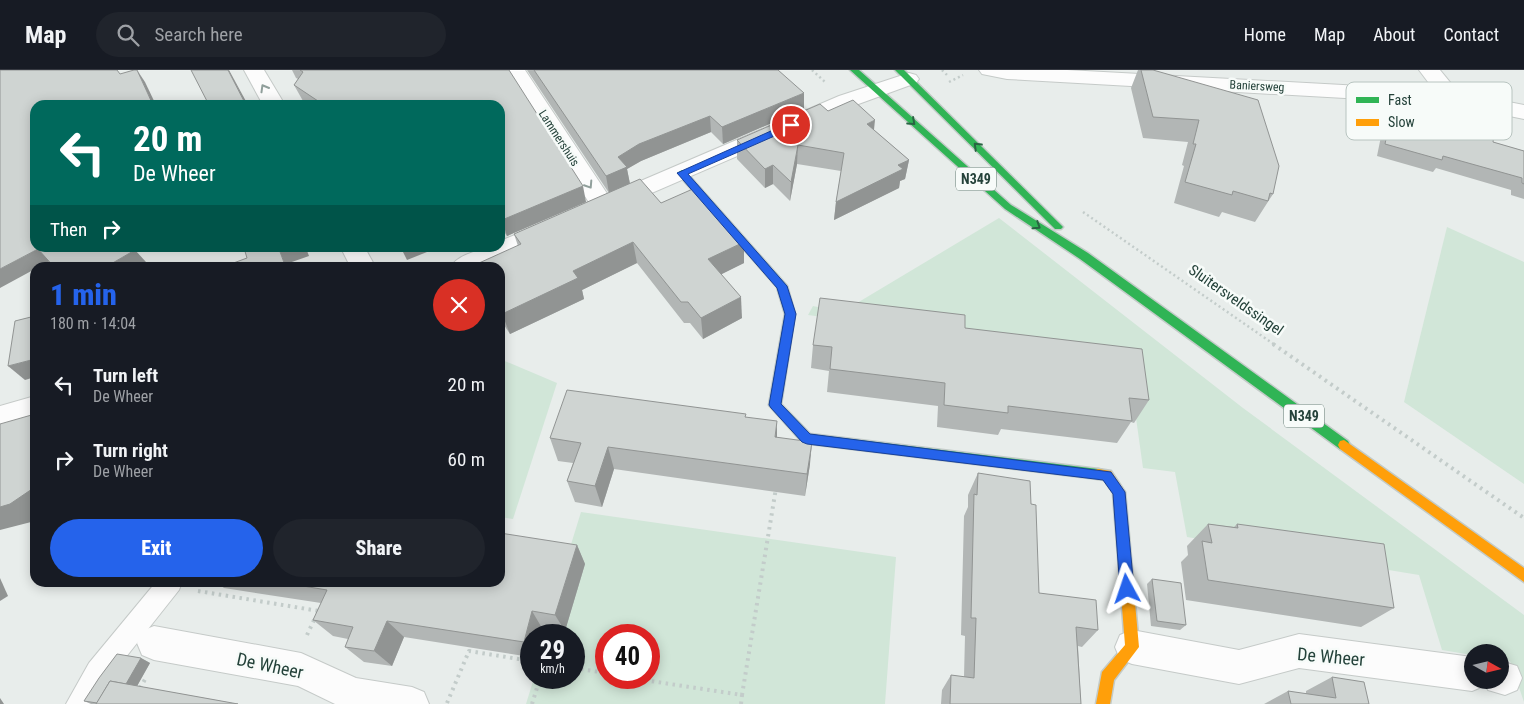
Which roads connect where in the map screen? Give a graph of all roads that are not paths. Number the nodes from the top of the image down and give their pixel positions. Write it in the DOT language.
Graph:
graph roads {
  1 [pos="254,70"];
  2 [pos="515,70"];
  3 [pos="854,70"];
  4 [pos="989,70"];
  5 [pos="1429,70"];
  6 [pos="904,75"];
  7 [pos="1439,82"];
  8 [pos="876,90"];
  9 [pos="1346,91"];
  10 [pos="271,100"];
  11 [pos="682,173"];
  12 [pos="588,212"];
  13 [pos="505,249"];
  14 [pos="498,252"];
  15 [pos="1084,256"];
  16 [pos="476,262"];
  17 [pos="30,409"];
  18 [pos="0,418"];
  19 [pos="1524,576"];
  20 [pos="168,587"];
  21 [pos="154,643"];
  22 [pos="1132,647"];
  23 [pos="1464,673"];
  24 [pos="79,704"];
  25 [pos="412,704"];
  26 [pos="1103,704"];
  10 -- 1 [label="street, one-way"];
  2 -- 12 [label="street, Lammershuis, one-way"];
  3 -- 8 [label="main road, N349"];
  4 -- 9 [label="street, Baniersweg"];
  5 -- 7 [label="street"];
  6 -- 8 [label="street"];
  15 -- 6 [label="main road, N349, one-way"];
  8 -- 11 [label="street"];
  8 -- 15 [label="main road, N349, one-way"];
  11 -- 12 [label="street"];
  11 -- 22 [label="main road"];
  12 -- 13 [label="street"];
  14 -- 16 [label="street"];
  15 -- 19 [label="main road, N349"];
  17 -- 18 [label="street"];
  20 -- 24 [label="lane"];
  21 -- 25 [label="street, De Wheer"];
  22 -- 23 [label="street, De Wheer"];
  22 -- 26 [label="main road"];
}
